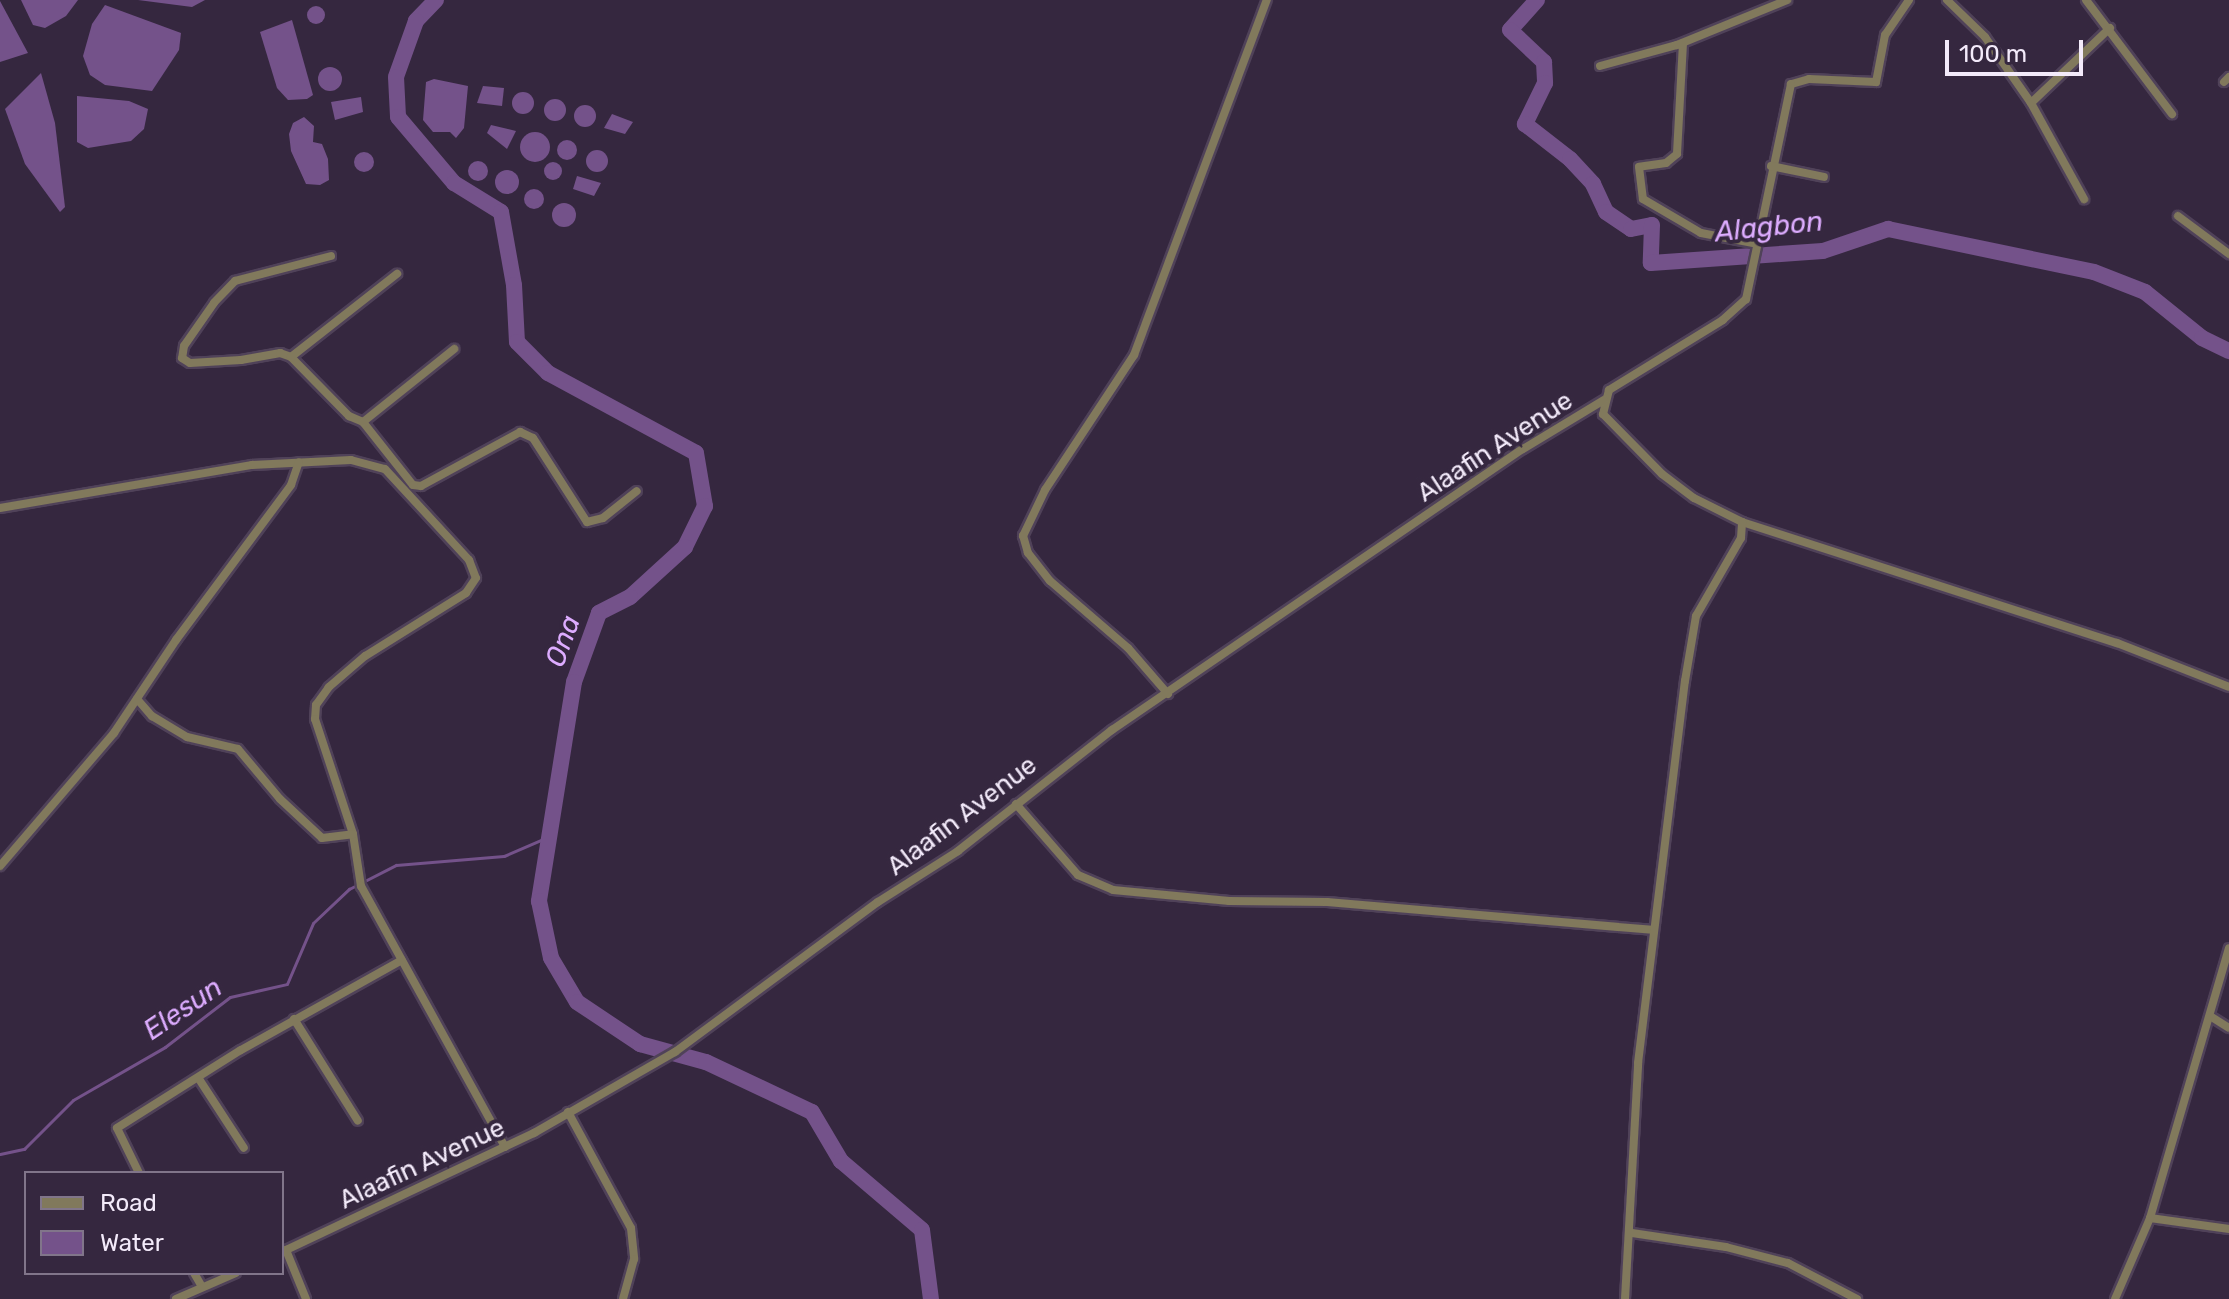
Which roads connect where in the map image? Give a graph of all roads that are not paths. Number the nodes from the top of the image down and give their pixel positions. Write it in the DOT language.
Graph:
graph roads {
  1 [pos="1267,0"];
  2 [pos="1787,0"];
  3 [pos="1909,0"];
  4 [pos="1947,0"];
  5 [pos="2086,0"];
  6 [pos="2110,28"];
  7 [pos="1683,43"];
  8 [pos="1600,66"];
  9 [pos="2031,103"];
  10 [pos="2172,114"];
  11 [pos="1771,166"];
  12 [pos="1824,177"];
  13 [pos="2084,199"];
  14 [pos="2178,216"];
  15 [pos="1753,247"];
  16 [pos="2229,254"];
  17 [pos="331,256"];
  18 [pos="397,274"];
  19 [pos="454,349"];
  20 [pos="291,357"];
  21 [pos="1604,400"];
  22 [pos="363,422"];
  23 [pos="388,451"];
  24 [pos="299,462"];
  25 [pos="377,467"];
  26 [pos="637,491"];
  27 [pos="0,508"];
  28 [pos="1742,522"];
  29 [pos="2229,687"];
  30 [pos="1168,694"];
  31 [pos="137,699"];
  32 [pos="1016,804"];
  33 [pos="353,834"];
  34 [pos="0,866"];
  35 [pos="1652,930"];
  36 [pos="2229,948"];
  37 [pos="402,960"];
  38 [pos="2210,1016"];
  39 [pos="294,1019"];
  40 [pos="2229,1028"];
  41 [pos="199,1079"];
  42 [pos="568,1112"];
  43 [pos="358,1121"];
  44 [pos="505,1147"];
  45 [pos="244,1148"];
  46 [pos="138,1171"];
  47 [pos="2150,1218"];
  48 [pos="2229,1229"];
  49 [pos="1632,1233"];
  50 [pos="284,1251"];
  51 [pos="195,1275"];
  52 [pos="231,1275"];
  53 [pos="202,1287"];
  54 [pos="1844,1297"];
  55 [pos="176,1299"];
  56 [pos="306,1299"];
  57 [pos="623,1299"];
  58 [pos="1625,1299"];
  59 [pos="1857,1299"];
  60 [pos="2115,1299"];
  1 -- 30 [label="street"];
  2 -- 7 [label="street"];
  3 -- 11 [label="street, Alaafin Avenue"];
  4 -- 9 [label="street"];
  5 -- 6 [label="street"];
  6 -- 9 [label="street"];
  6 -- 10 [label="street"];
  7 -- 8 [label="street"];
  7 -- 15 [label="street"];
  9 -- 13 [label="street"];
  11 -- 12 [label="street"];
  11 -- 15 [label="street, Alaafin Avenue"];
  14 -- 16 [label="street"];
  15 -- 21 [label="street, Alaafin Avenue"];
  17 -- 20 [label="street"];
  18 -- 20 [label="street"];
  19 -- 22 [label="street"];
  20 -- 22 [label="street"];
  21 -- 28 [label="street"];
  21 -- 30 [label="street, Alaafin Avenue"];
  22 -- 23 [label="street"];
  23 -- 25 [label="street"];
  23 -- 26 [label="street"];
  24 -- 25 [label="street"];
  24 -- 27 [label="street"];
  24 -- 31 [label="street"];
  25 -- 33 [label="street"];
  28 -- 29 [label="street"];
  28 -- 35 [label="street"];
  30 -- 32 [label="street, Alaafin Avenue"];
  31 -- 33 [label="street"];
  31 -- 34 [label="street"];
  32 -- 35 [label="street"];
  32 -- 42 [label="street, Alaafin Avenue"];
  33 -- 37 [label="street"];
  35 -- 49 [label="street"];
  36 -- 38 [label="street"];
  37 -- 39 [label="street"];
  37 -- 44 [label="street"];
  38 -- 40 [label="street"];
  38 -- 47 [label="street"];
  39 -- 41 [label="street"];
  39 -- 43 [label="street"];
  41 -- 45 [label="street"];
  41 -- 46 [label="street"];
  42 -- 44 [label="street, Alaafin Avenue"];
  42 -- 57 [label="street"];
  44 -- 50 [label="street, Alaafin Avenue"];
  47 -- 48 [label="street"];
  47 -- 60 [label="street"];
  49 -- 54 [label="street"];
  49 -- 58 [label="street"];
  50 -- 56 [label="street"];
  51 -- 53 [label="street"];
  52 -- 53 [label="street"];
  53 -- 55 [label="street"];
  54 -- 59 [label="street"];
}
